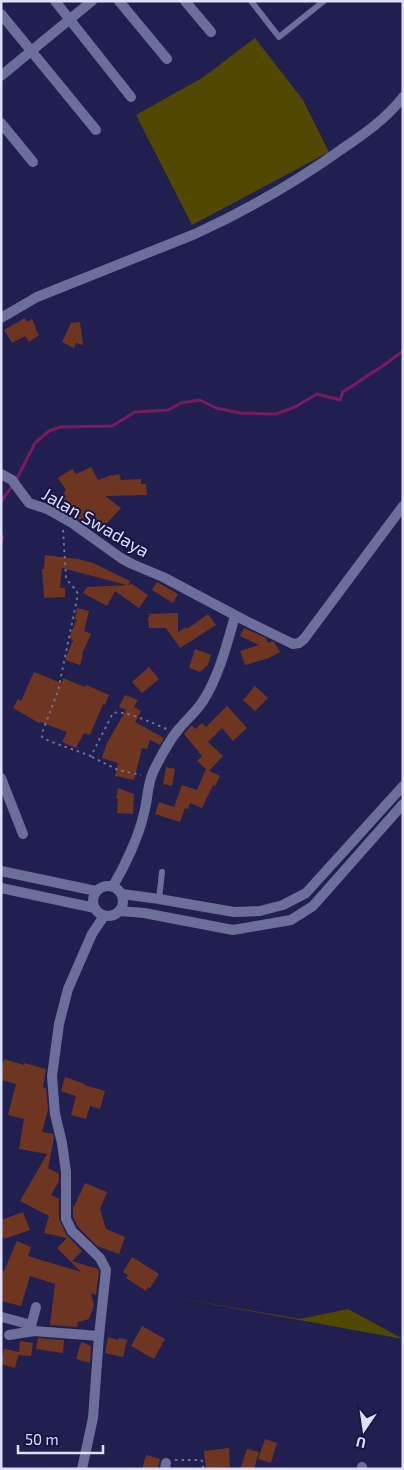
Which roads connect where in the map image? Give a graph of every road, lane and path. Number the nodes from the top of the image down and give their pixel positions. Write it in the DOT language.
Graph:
graph roads {
  1 [pos="55,1"];
  2 [pos="92,1"];
  3 [pos="119,1"];
  4 [pos="186,1"];
  5 [pos="251,1"];
  6 [pos="324,1"];
  7 [pos="1,14"];
  8 [pos="70,20"];
  9 [pos="211,32"];
  10 [pos="32,51"];
  11 [pos="167,59"];
  12 [pos="1,76"];
  13 [pos="131,96"];
  14 [pos="403,97"];
  15 [pos="1,122"];
  16 [pos="96,130"];
  17 [pos="33,162"];
  18 [pos="1,318"];
  19 [pos="1,474"];
  20 [pos="403,506"];
  21 [pos="63,518"];
  22 [pos="235,616"];
  23 [pos="176,733"];
  24 [pos="91,756"];
  25 [pos="1,778"];
  26 [pos="151,778"];
  27 [pos="403,786"];
  28 [pos="403,804"];
  29 [pos="24,834"];
  30 [pos="1,871"];
  31 [pos="162,872"];
  32 [pos="113,886"];
  33 [pos="1,888"];
  34 [pos="96,891"];
  35 [pos="122,894"];
  36 [pos="159,899"];
  37 [pos="95,908"];
  38 [pos="120,911"];
  39 [pos="104,916"];
  40 [pos="36,1307"];
  41 [pos="1,1318"];
  42 [pos="31,1328"];
  43 [pos="9,1335"];
  44 [pos="99,1336"];
  45 [pos="166,1466"];
  46 [pos="82,1469"];
  47 [pos="203,1469"];
  1 -- 8 [label="street"];
  2 -- 8 [label="street"];
  3 -- 11 [label="street"];
  4 -- 9 [label="street"];
  5 -- 6 [label="lane"];
  7 -- 10 [label="street"];
  8 -- 10 [label="street"];
  8 -- 13 [label="street"];
  10 -- 12 [label="street"];
  10 -- 16 [label="street"];
  14 -- 18 [label="street"];
  15 -- 17 [label="street"];
  19 -- 21 [label="street, Jalan Swadaya"];
  20 -- 22 [label="street, Jalan Swadaya"];
  21 -- 22 [label="street, Jalan Swadaya"];
  21 -- 24 [label="path"];
  22 -- 23 [label="street"];
  23 -- 24 [label="path"];
  23 -- 26 [label="street"];
  24 -- 26 [label="path"];
  25 -- 29 [label="street"];
  26 -- 32 [label="street"];
  27 -- 36 [label="street"];
  28 -- 38 [label="street"];
  30 -- 34 [label="street"];
  31 -- 36 [label="lane"];
  32 -- 34 [label="street"];
  32 -- 35 [label="street"];
  33 -- 37 [label="street"];
  34 -- 37 [label="street"];
  35 -- 36 [label="street"];
  35 -- 38 [label="street"];
  37 -- 39 [label="street"];
  38 -- 39 [label="street"];
  39 -- 44 [label="street"];
  40 -- 42 [label="street"];
  41 -- 42 [label="street"];
  42 -- 43 [label="street"];
  42 -- 44 [label="street"];
  44 -- 46 [label="street"];
  45 -- 47 [label="path"];
}
